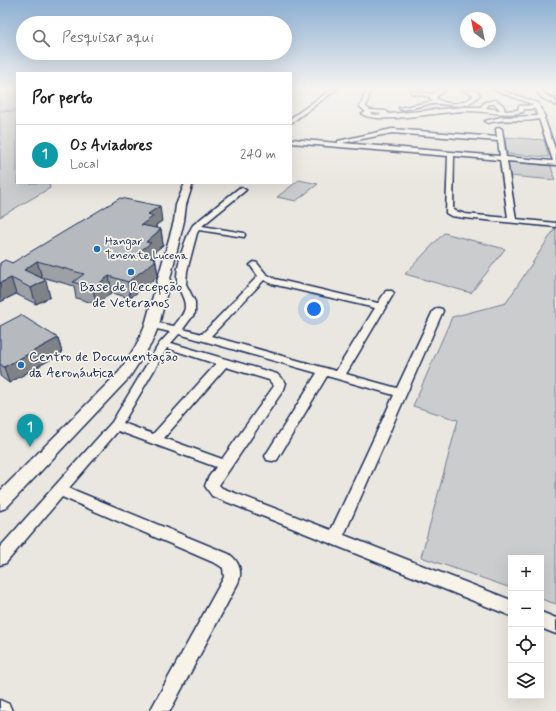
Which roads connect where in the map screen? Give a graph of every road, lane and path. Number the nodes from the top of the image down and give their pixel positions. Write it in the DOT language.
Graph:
graph roads {
  1 [pos="544,122"];
  2 [pos="499,129"];
  3 [pos="500,139"];
  4 [pos="292,142"];
  5 [pos="330,145"];
  6 [pos="554,147"];
  7 [pos="451,154"];
  8 [pos="503,159"];
  9 [pos="556,162"];
  10 [pos="189,184"];
  11 [pos="242,190"];
  12 [pos="512,220"];
  13 [pos="556,225"];
  14 [pos="196,227"];
  15 [pos="241,236"];
  16 [pos="254,265"];
  17 [pos="262,276"];
  18 [pos="389,293"];
  19 [pos="380,306"];
  20 [pos="438,311"];
  21 [pos="152,325"];
  22 [pos="177,330"];
  23 [pos="204,338"];
  24 [pos="164,344"];
  25 [pos="224,362"];
  26 [pos="324,371"];
  27 [pos="339,375"];
  28 [pos="401,393"];
  29 [pos="116,425"];
  30 [pos="156,439"];
  31 [pos="272,456"];
  32 [pos="224,465"];
  33 [pos="59,490"];
  34 [pos="0,503"];
  35 [pos="335,538"];
  36 [pos="0,558"];
  37 [pos="508,607"];
  38 [pos="544,621"];
  39 [pos="556,626"];
  40 [pos="160,711"];
  1 -- 6 [label="street"];
  2 -- 3 [label="street"];
  3 -- 5 [label="street"];
  3 -- 8 [label="street"];
  4 -- 5 [label="street"];
  5 -- 7 [label="street"];
  6 -- 9 [label="street"];
  7 -- 8 [label="street"];
  7 -- 12 [label="street"];
  8 -- 9 [label="street"];
  8 -- 12 [label="street"];
  10 -- 21 [label="main road"];
  11 -- 14 [label="street"];
  12 -- 13 [label="street"];
  14 -- 15 [label="street"];
  14 -- 22 [label="street"];
  16 -- 17 [label="street"];
  17 -- 19 [label="street"];
  17 -- 23 [label="street"];
  18 -- 19 [label="street"];
  19 -- 27 [label="street"];
  20 -- 28 [label="street"];
  21 -- 22 [label="street"];
  21 -- 34 [label="main road"];
  22 -- 23 [label="street"];
  22 -- 24 [label="street"];
  23 -- 26 [label="street"];
  24 -- 25 [label="street"];
  24 -- 29 [label="street"];
  25 -- 30 [label="street"];
  25 -- 32 [label="street"];
  26 -- 27 [label="street"];
  26 -- 31 [label="street"];
  27 -- 28 [label="street"];
  28 -- 35 [label="street"];
  29 -- 30 [label="street"];
  29 -- 33 [label="street"];
  30 -- 32 [label="street"];
  32 -- 35 [label="street"];
  33 -- 36 [label="street"];
  33 -- 40 [label="street"];
  35 -- 37 [label="street"];
  38 -- 39 [label="street"];
}
